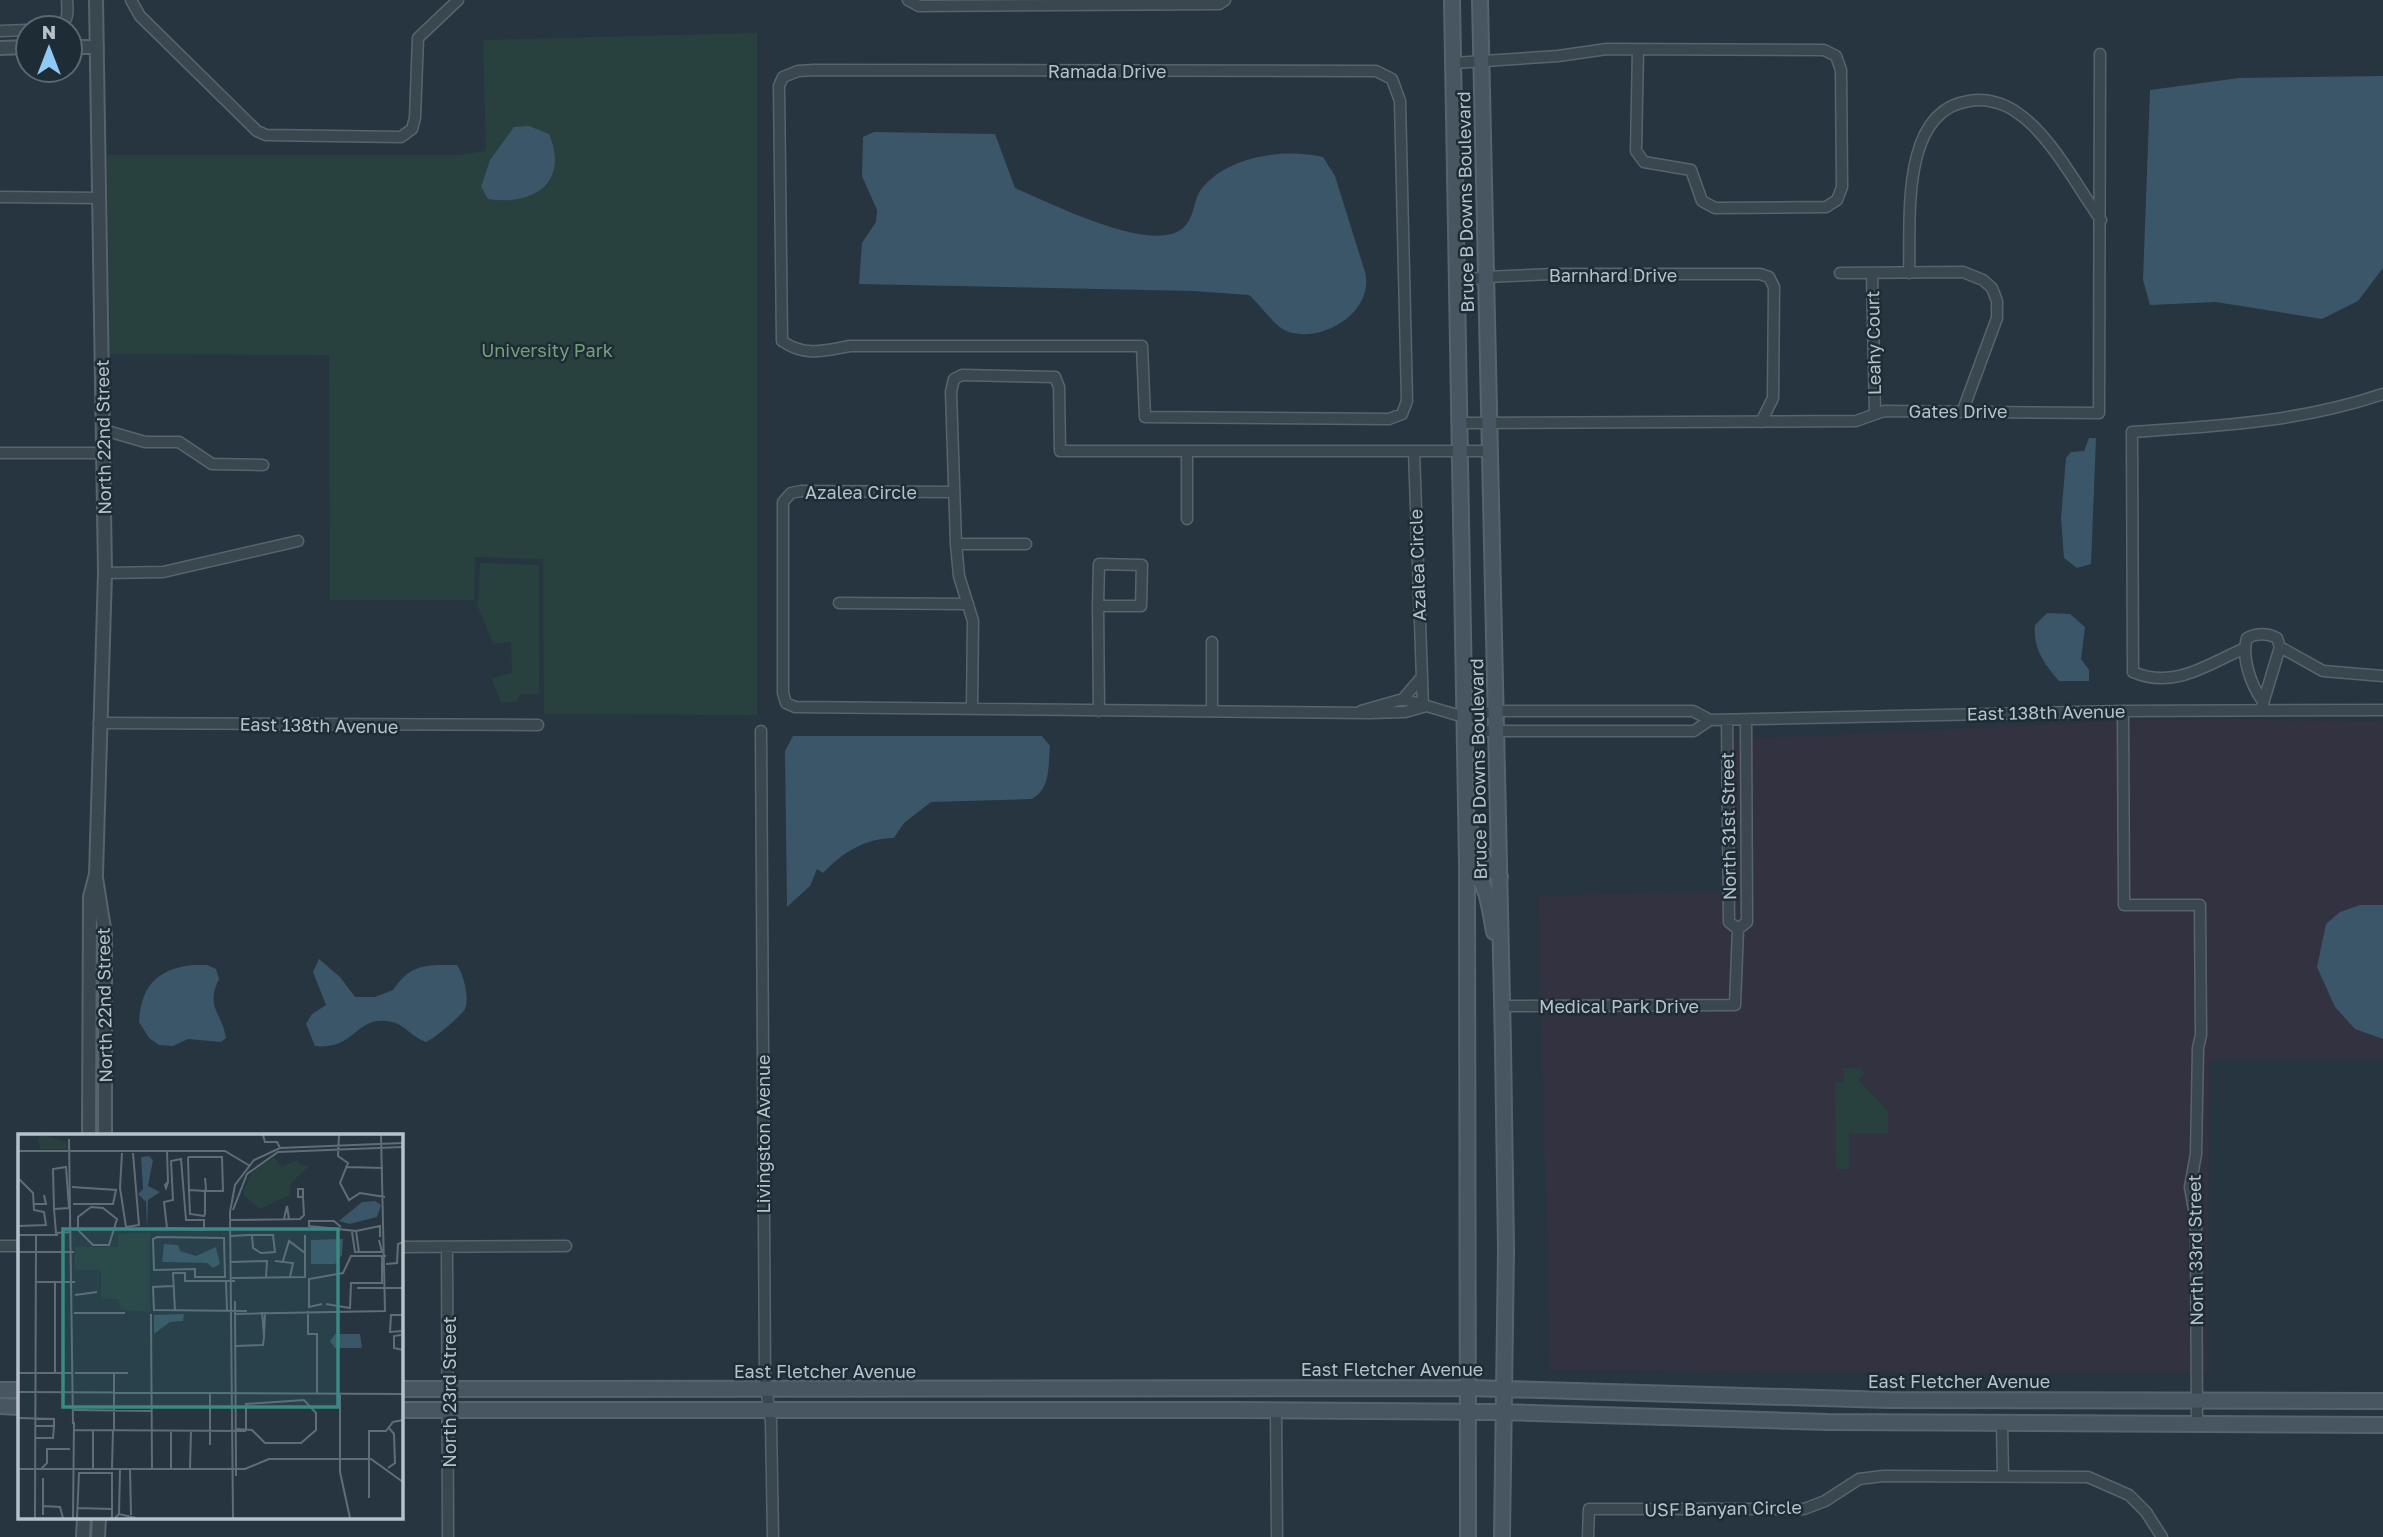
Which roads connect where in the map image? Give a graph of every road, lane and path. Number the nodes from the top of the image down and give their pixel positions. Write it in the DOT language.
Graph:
graph roads {
  1 [pos="96,0"];
  2 [pos="131,0"];
  3 [pos="458,0"];
  4 [pos="908,0"];
  5 [pos="1225,0"];
  6 [pos="1452,0"];
  7 [pos="1480,0"];
  8 [pos="1064,2"];
  9 [pos="84,47"];
  10 [pos="97,47"];
  11 [pos="1638,50"];
  12 [pos="2100,54"];
  13 [pos="1482,61"];
  14 [pos="1454,63"];
  15 [pos="0,197"];
  16 [pos="100,198"];
  17 [pos="2101,222"];
  18 [pos="1405,269"];
  19 [pos="1840,273"];
  20 [pos="1909,273"];
  21 [pos="1872,274"];
  22 [pos="1485,277"];
  23 [pos="1457,282"];
  24 [pos="2383,394"];
  25 [pos="1963,410"];
  26 [pos="1875,413"];
  27 [pos="1491,422"];
  28 [pos="1761,422"];
  29 [pos="1460,423"];
  30 [pos="104,430"];
  31 [pos="1187,451"];
  32 [pos="1413,451"];
  33 [pos="1461,451"];
  34 [pos="1491,452"];
  35 [pos="0,453"];
  36 [pos="104,453"];
  37 [pos="263,465"];
  38 [pos="953,492"];
  39 [pos="1187,519"];
  40 [pos="298,541"];
  41 [pos="956,544"];
  42 [pos="1026,544"];
  43 [pos="105,573"];
  44 [pos="839,603"];
  45 [pos="968,604"];
  46 [pos="1098,607"];
  47 [pos="1212,642"];
  48 [pos="2280,647"];
  49 [pos="2244,649"];
  50 [pos="2383,676"];
  51 [pos="1420,679"];
  52 [pos="1403,699"];
  53 [pos="2262,705"];
  54 [pos="1423,707"];
  55 [pos="972,708"];
  56 [pos="1099,710"];
  57 [pos="1361,710"];
  58 [pos="2383,710"];
  59 [pos="1212,711"];
  60 [pos="1497,711"];
  61 [pos="2123,711"];
  62 [pos="1710,720"];
  63 [pos="1727,720"];
  64 [pos="1746,720"];
  65 [pos="99,723"];
  66 [pos="1464,724"];
  67 [pos="538,725"];
  68 [pos="761,732"];
  69 [pos="1497,732"];
  70 [pos="1466,821"];
  71 [pos="1467,864"];
  72 [pos="96,874"];
  73 [pos="1500,877"];
  74 [pos="1738,929"];
  75 [pos="105,935"];
  76 [pos="90,958"];
  77 [pos="1501,971"];
  78 [pos="1502,1006"];
  79 [pos="1735,1006"];
  80 [pos="89,1034"];
  81 [pos="105,1071"];
  82 [pos="89,1134"];
  83 [pos="105,1134"];
  84 [pos="0,1246"];
  85 [pos="18,1246"];
  86 [pos="566,1246"];
  87 [pos="402,1247"];
  88 [pos="447,1247"];
  89 [pos="1469,1388"];
  90 [pos="402,1389"];
  91 [pos="449,1389"];
  92 [pos="1202,1389"];
  93 [pos="1503,1389"];
  94 [pos="0,1390"];
  95 [pos="18,1390"];
  96 [pos="767,1391"];
  97 [pos="2197,1401"];
  98 [pos="2383,1401"];
  99 [pos="0,1406"];
  100 [pos="18,1407"];
  101 [pos="768,1408"];
  102 [pos="1083,1409"];
  103 [pos="402,1410"];
  104 [pos="449,1410"];
  105 [pos="1276,1411"];
  106 [pos="1468,1412"];
  107 [pos="1503,1412"];
  108 [pos="2001,1424"];
  109 [pos="2197,1424"];
  110 [pos="2383,1425"];
  111 [pos="2003,1475"];
  112 [pos="448,1537"];
  113 [pos="772,1537"];
  114 [pos="1277,1537"];
  115 [pos="1468,1537"];
  116 [pos="1503,1537"];
  117 [pos="1588,1537"];
  118 [pos="2162,1537"];
  1 -- 10 [label="street, North 22nd Street"];
  2 -- 3 [label="street"];
  4 -- 8 [label="street"];
  5 -- 8 [label="street"];
  6 -- 14 [label="main road, Bruce B Downs Boulevard"];
  7 -- 13 [label="main road, Bruce B Downs Boulevard"];
  9 -- 10 [label="street"];
  10 -- 16 [label="street, North 22nd Street"];
  11 -- 11 [label="street"];
  11 -- 13 [label="street"];
  12 -- 17 [label="street, Gates Drive"];
  13 -- 14 [label="street"];
  13 -- 22 [label="main road, Bruce B Downs Boulevard"];
  14 -- 23 [label="main road, Bruce B Downs Boulevard"];
  15 -- 16 [label="street"];
  16 -- 30 [label="street, North 22nd Street"];
  17 -- 20 [label="street"];
  17 -- 25 [label="street, Gates Drive"];
  18 -- 18 [label="street, Ramada Drive"];
  19 -- 21 [label="street"];
  20 -- 21 [label="street"];
  20 -- 25 [label="street"];
  21 -- 26 [label="street, Leahy Court"];
  22 -- 23 [label="street, Barnhard Drive"];
  22 -- 27 [label="main road, Bruce B Downs Boulevard"];
  22 -- 28 [label="street, Barnhard Drive"];
  23 -- 29 [label="main road, Bruce B Downs Boulevard"];
  24 -- 49 [label="street"];
  25 -- 26 [label="street, Gates Drive"];
  26 -- 28 [label="street, Gates Drive"];
  27 -- 28 [label="street, Gates Drive"];
  27 -- 29 [label="street, Gates Drive"];
  27 -- 34 [label="main road, Bruce B Downs Boulevard"];
  29 -- 33 [label="main road, Bruce B Downs Boulevard"];
  30 -- 36 [label="street, North 22nd Street"];
  30 -- 37 [label="street"];
  31 -- 32 [label="street"];
  31 -- 38 [label="street"];
  31 -- 39 [label="street"];
  32 -- 33 [label="street"];
  32 -- 51 [label="street, Azalea Circle"];
  33 -- 34 [label="street"];
  33 -- 66 [label="main road, Bruce B Downs Boulevard"];
  34 -- 60 [label="main road, Bruce B Downs Boulevard"];
  35 -- 36 [label="street"];
  36 -- 43 [label="street, North 22nd Street"];
  38 -- 41 [label="street"];
  38 -- 55 [label="street, Azalea Circle"];
  40 -- 43 [label="street"];
  41 -- 42 [label="street"];
  41 -- 45 [label="street"];
  43 -- 65 [label="street, North 22nd Street"];
  44 -- 45 [label="street"];
  45 -- 55 [label="street"];
  46 -- 46 [label="street"];
  46 -- 56 [label="street"];
  47 -- 59 [label="street"];
  48 -- 49 [label="street"];
  48 -- 50 [label="street"];
  48 -- 53 [label="street"];
  49 -- 53 [label="street"];
  51 -- 52 [label="street"];
  51 -- 54 [label="street, Azalea Circle"];
  52 -- 54 [label="street, Azalea Circle"];
  52 -- 57 [label="street, Azalea Circle"];
  53 -- 58 [label="street, East 138th Avenue"];
  53 -- 61 [label="street, East 138th Avenue"];
  54 -- 57 [label="street, Azalea Circle"];
  54 -- 66 [label="street, Azalea Circle"];
  55 -- 56 [label="street, Azalea Circle"];
  56 -- 59 [label="street, Azalea Circle"];
  57 -- 59 [label="street, Azalea Circle"];
  60 -- 62 [label="street, East 138th Avenue"];
  60 -- 66 [label="street, East 138th Avenue"];
  60 -- 69 [label="main road, Bruce B Downs Boulevard"];
  61 -- 64 [label="street, East 138th Avenue"];
  61 -- 97 [label="street, North 33rd Street"];
  62 -- 63 [label="street, East 138th Avenue"];
  62 -- 69 [label="street, East 138th Avenue"];
  63 -- 64 [label="street, East 138th Avenue"];
  63 -- 74 [label="street, North 31st Street"];
  64 -- 74 [label="street, North 31st Street"];
  65 -- 67 [label="street, East 138th Avenue"];
  65 -- 72 [label="street, North 22nd Street"];
  66 -- 69 [label="street, East 138th Avenue"];
  66 -- 70 [label="main road, Bruce B Downs Boulevard"];
  68 -- 96 [label="street, Livingston Avenue"];
  69 -- 73 [label="main road, Bruce B Downs Boulevard"];
  70 -- 71 [label="main road, Bruce B Downs Boulevard"];
  70 -- 73 [label="main road"];
  71 -- 77 [label="main road"];
  71 -- 89 [label="main road, Bruce B Downs Boulevard"];
  72 -- 75 [label="street, North 22nd Street"];
  72 -- 76 [label="street, North 22nd Street"];
  73 -- 77 [label="main road, Bruce B Downs Boulevard"];
  74 -- 79 [label="street, North 31st Street"];
  75 -- 76 [label="street"];
  75 -- 81 [label="street, North 22nd Street"];
  76 -- 80 [label="street, North 22nd Street"];
  77 -- 78 [label="main road, Bruce B Downs Boulevard"];
  78 -- 79 [label="street, Medical Park Drive"];
  78 -- 93 [label="main road, Bruce B Downs Boulevard"];
  80 -- 81 [label="street"];
  80 -- 82 [label="street, North 22nd Street"];
  81 -- 83 [label="street, North 22nd Street"];
  84 -- 85 [label="street"];
  86 -- 88 [label="street"];
  87 -- 88 [label="street"];
  88 -- 91 [label="street, North 23rd Street"];
  89 -- 92 [label="main road, East Fletcher Avenue"];
  89 -- 93 [label="main road, East Fletcher Avenue"];
  89 -- 106 [label="main road, Bruce B Downs Boulevard"];
  90 -- 91 [label="main road, East Fletcher Avenue"];
  91 -- 96 [label="main road, East Fletcher Avenue"];
  91 -- 104 [label="street, North 23rd Street"];
  92 -- 96 [label="main road, East Fletcher Avenue"];
  92 -- 102 [label="main road"];
  93 -- 97 [label="main road, East Fletcher Avenue"];
  93 -- 107 [label="main road, Bruce B Downs Boulevard"];
  94 -- 95 [label="main road"];
  96 -- 101 [label="street, Livingston Avenue"];
  97 -- 98 [label="main road, East Fletcher Avenue"];
  97 -- 109 [label="street, North 33rd Street"];
  99 -- 100 [label="main road"];
  101 -- 102 [label="main road"];
  101 -- 104 [label="main road"];
  101 -- 113 [label="street, Livingston Avenue"];
  102 -- 105 [label="main road"];
  103 -- 104 [label="main road"];
  104 -- 112 [label="street, North 23rd Street"];
  105 -- 106 [label="main road"];
  105 -- 114 [label="street"];
  106 -- 107 [label="main road"];
  106 -- 115 [label="main road, Bruce B Downs Boulevard"];
  107 -- 108 [label="main road"];
  107 -- 116 [label="main road, Bruce B Downs Boulevard"];
  108 -- 109 [label="main road"];
  108 -- 111 [label="street"];
  109 -- 110 [label="main road"];
  111 -- 117 [label="street, USF Banyan Circle"];
  111 -- 118 [label="street, USF Banyan Circle"];
}
